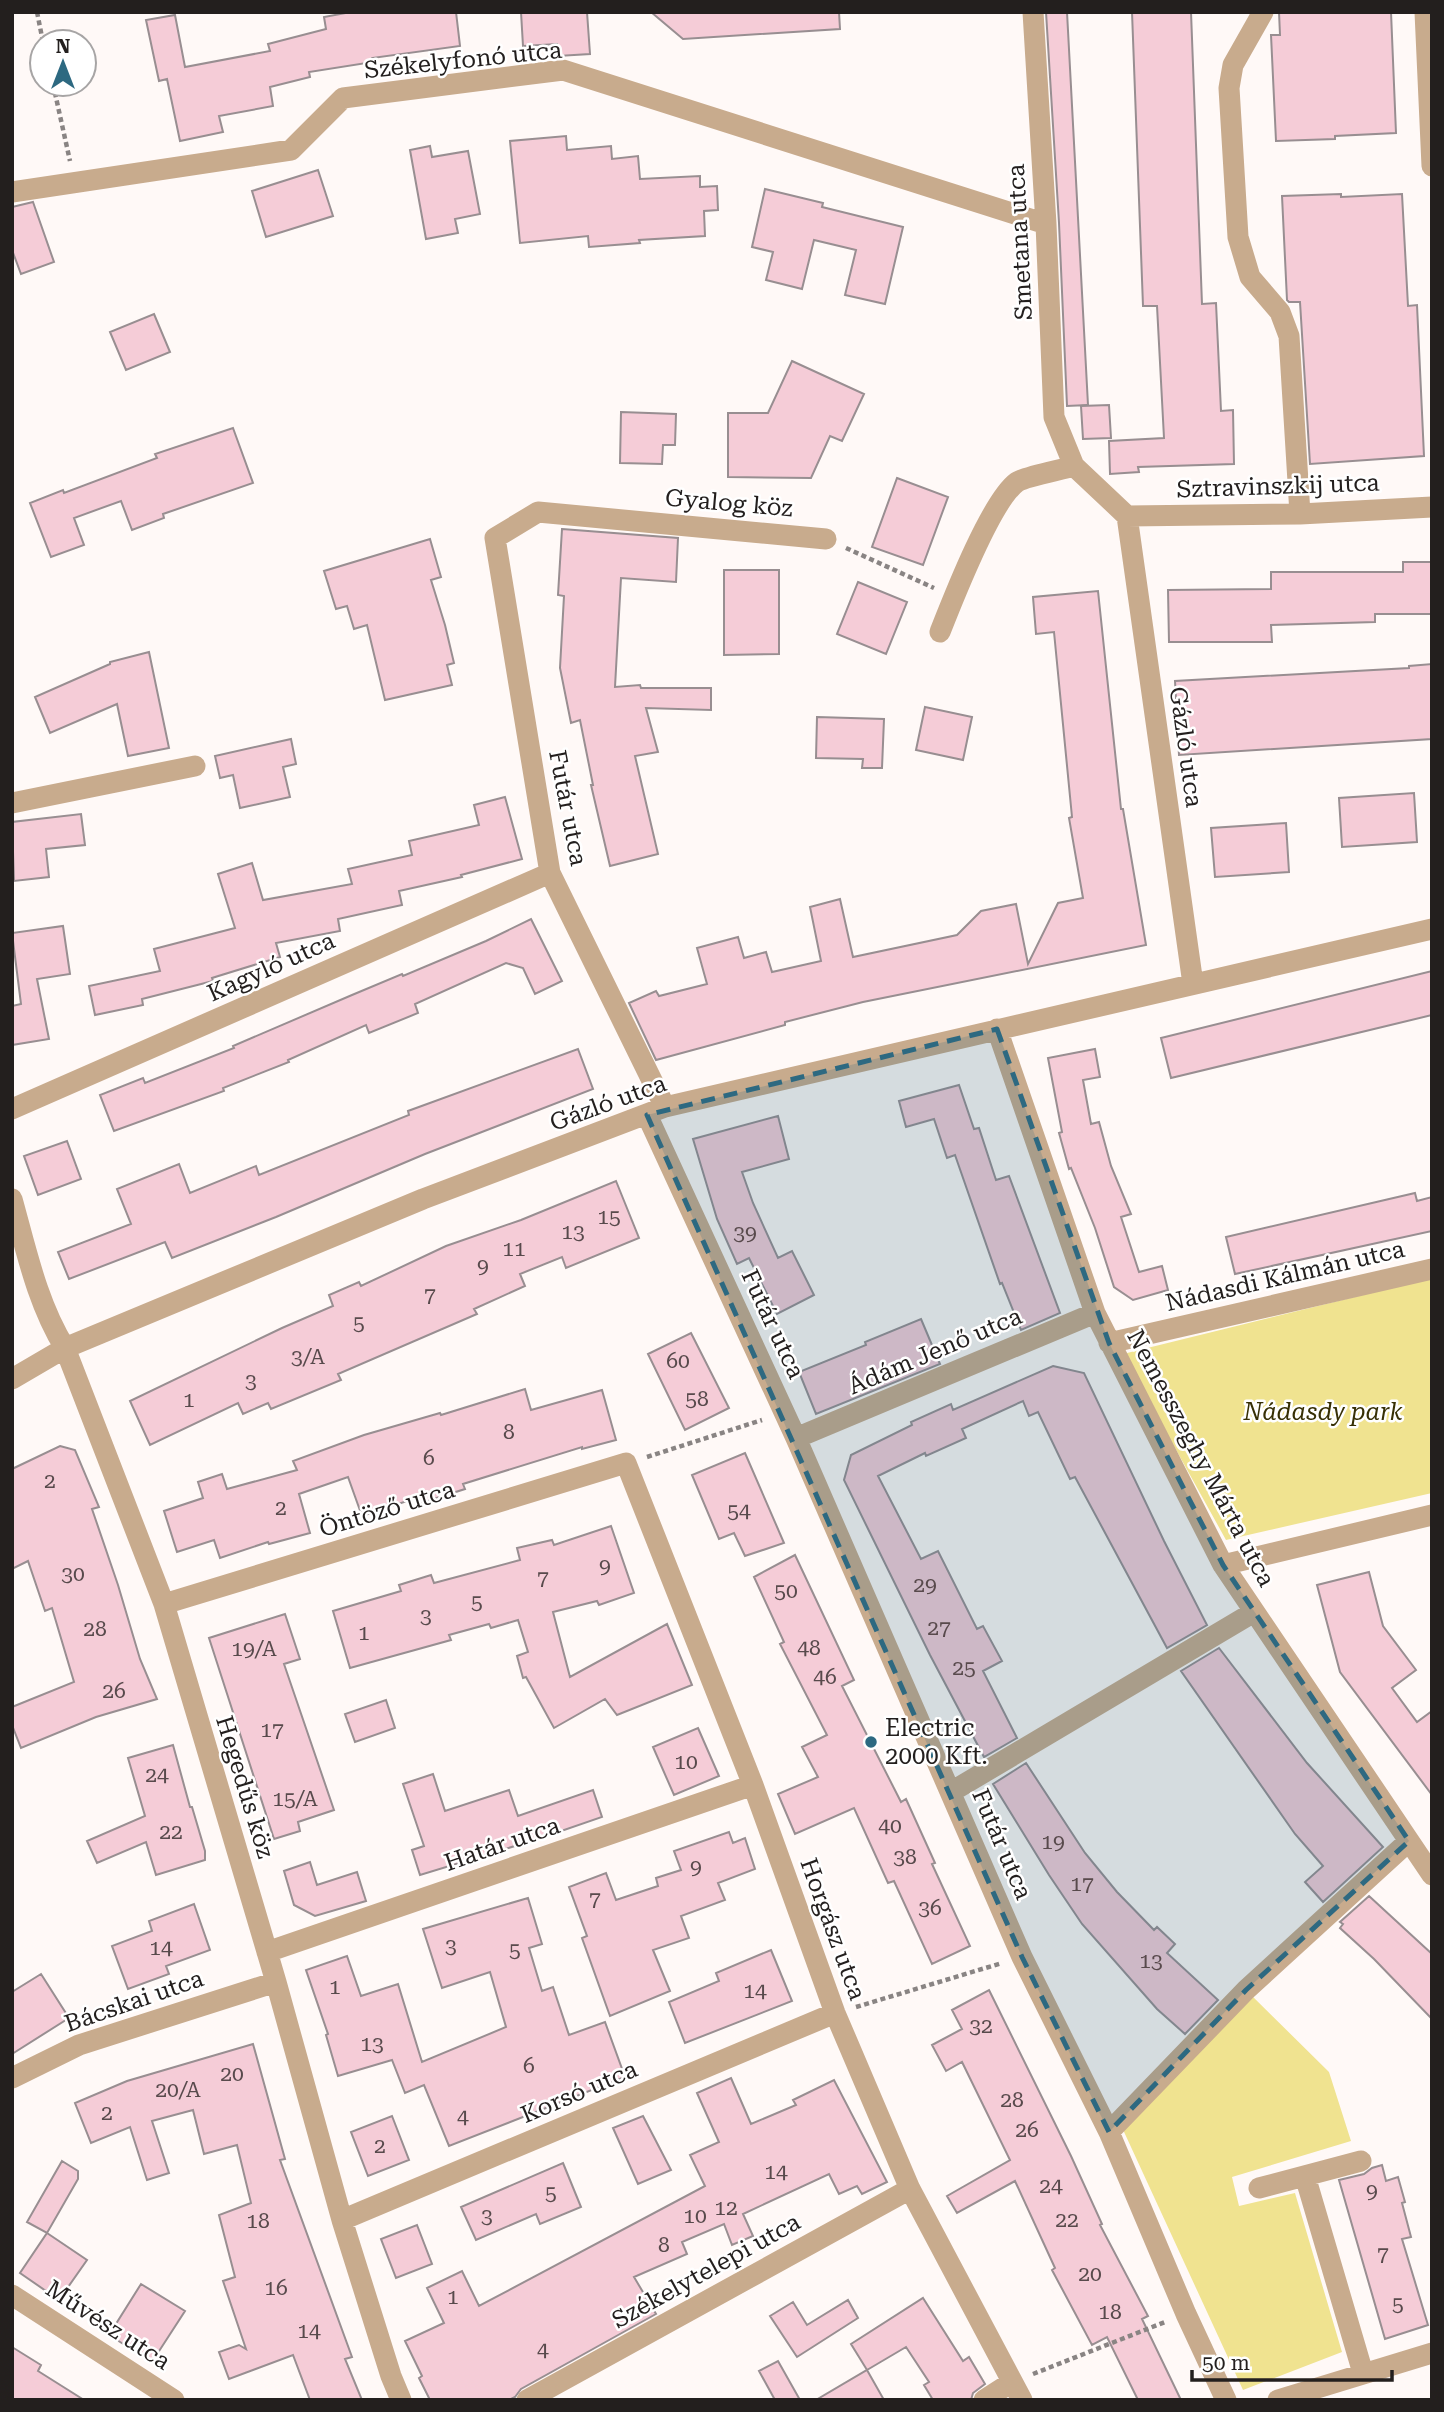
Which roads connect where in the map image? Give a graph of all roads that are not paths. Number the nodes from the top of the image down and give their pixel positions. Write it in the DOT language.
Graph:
graph roads {
  1 [pos="1033,12"];
  2 [pos="1263,12"];
  3 [pos="1425,12"];
  4 [pos="1432,166"];
  5 [pos="12,192"];
  6 [pos="1046,224"];
  7 [pos="1074,466"];
  8 [pos="1432,507"];
  9 [pos="1300,514"];
  10 [pos="1127,516"];
  11 [pos="495,538"];
  12 [pos="826,539"];
  13 [pos="940,632"];
  14 [pos="195,766"];
  15 [pos="12,803"];
  16 [pos="550,873"];
  17 [pos="1432,929"];
  18 [pos="1193,984"];
  19 [pos="997,1029"];
  20 [pos="12,1109"];
  21 [pos="656,1111"];
  22 [pos="12,1199"];
  23 [pos="1432,1269"];
  24 [pos="1095,1313"];
  25 [pos="1109,1343"];
  26 [pos="65,1348"];
  27 [pos="12,1379"];
  28 [pos="796,1438"];
  29 [pos="626,1463"];
  30 [pos="1432,1515"];
  31 [pos="1223,1564"];
  32 [pos="164,1604"];
  33 [pos="1254,1612"];
  34 [pos="753,1785"];
  35 [pos="951,1792"];
  36 [pos="1409,1841"];
  37 [pos="1432,1875"];
  38 [pos="267,1952"];
  39 [pos="276,1982"];
  40 [pos="835,2013"];
  41 [pos="12,2078"];
  42 [pos="1109,2132"];
  43 [pos="1361,2161"];
  44 [pos="1305,2176"];
  45 [pos="1259,2188"];
  46 [pos="910,2189"];
  47 [pos="342,2220"];
  48 [pos="12,2295"];
  49 [pos="1432,2353"];
  50 [pos="1363,2373"];
  51 [pos="1017,2391"];
  52 [pos="174,2400"];
  53 [pos="401,2400"];
  54 [pos="527,2400"];
  55 [pos="984,2400"];
  56 [pos="1226,2400"];
  57 [pos="1278,2400"];
  1 -- 6 [label="street, Smetana utca"];
  2 -- 9 [label="street"];
  3 -- 4 [label="street"];
  5 -- 6 [label="street, Székelyfonó utca"];
  6 -- 7 [label="street, Smetana utca"];
  7 -- 10 [label="street, Smetana utca"];
  7 -- 13 [label="street"];
  8 -- 9 [label="street, Sztravinszkij utca"];
  9 -- 10 [label="street, Sztravinszkij utca"];
  10 -- 18 [label="street, Gázló utca"];
  11 -- 12 [label="street, Gyalog köz"];
  11 -- 16 [label="street, Futár utca"];
  14 -- 15 [label="street"];
  16 -- 20 [label="street, Kagyló utca"];
  16 -- 21 [label="street, Futár utca"];
  17 -- 18 [label="street, Gázló utca"];
  18 -- 19 [label="street, Gázló utca"];
  19 -- 21 [label="street, Gázló utca"];
  19 -- 24 [label="street, Nemesszeghy Márta utca"];
  21 -- 26 [label="street, Gázló utca"];
  21 -- 28 [label="street, Futár utca"];
  22 -- 26 [label="street, Hegedűs köz"];
  23 -- 25 [label="street, Nádasdi Kálmán utca"];
  24 -- 25 [label="street, Nemesszeghy Márta utca"];
  24 -- 28 [label="street, Ádám Jenő utca"];
  25 -- 31 [label="street, Nemesszeghy Márta utca"];
  26 -- 27 [label="street, Gázló utca"];
  26 -- 32 [label="street, Hegedűs köz"];
  28 -- 35 [label="street, Futár utca"];
  29 -- 32 [label="street, Öntöző utca"];
  29 -- 34 [label="street, Horgász utca"];
  30 -- 31 [label="street"];
  31 -- 33 [label="street, Nemesszeghy Márta utca"];
  32 -- 38 [label="street, Hegedűs köz"];
  33 -- 35 [label="street"];
  33 -- 36 [label="street, Nemesszeghy Márta utca"];
  34 -- 38 [label="street, Határ utca"];
  34 -- 40 [label="street, Horgász utca"];
  35 -- 42 [label="street, Futár utca"];
  36 -- 37 [label="street, Nemesszeghy Márta utca"];
  36 -- 42 [label="street"];
  38 -- 39 [label="street, Hegedűs köz"];
  39 -- 41 [label="street, Bácskai utca"];
  39 -- 47 [label="street, Hegedűs köz"];
  40 -- 46 [label="street, Horgász utca"];
  40 -- 47 [label="street, Korsó utca"];
  42 -- 56 [label="street, Futár utca"];
  43 -- 44 [label="street"];
  44 -- 45 [label="street"];
  44 -- 50 [label="street"];
  46 -- 51 [label="street, Horgász utca"];
  46 -- 54 [label="street, Székelytelepi utca"];
  47 -- 53 [label="street, Hegedűs köz"];
  48 -- 52 [label="street, Művész utca"];
  49 -- 50 [label="street"];
  50 -- 57 [label="street"];
  51 -- 55 [label="street"];
}
